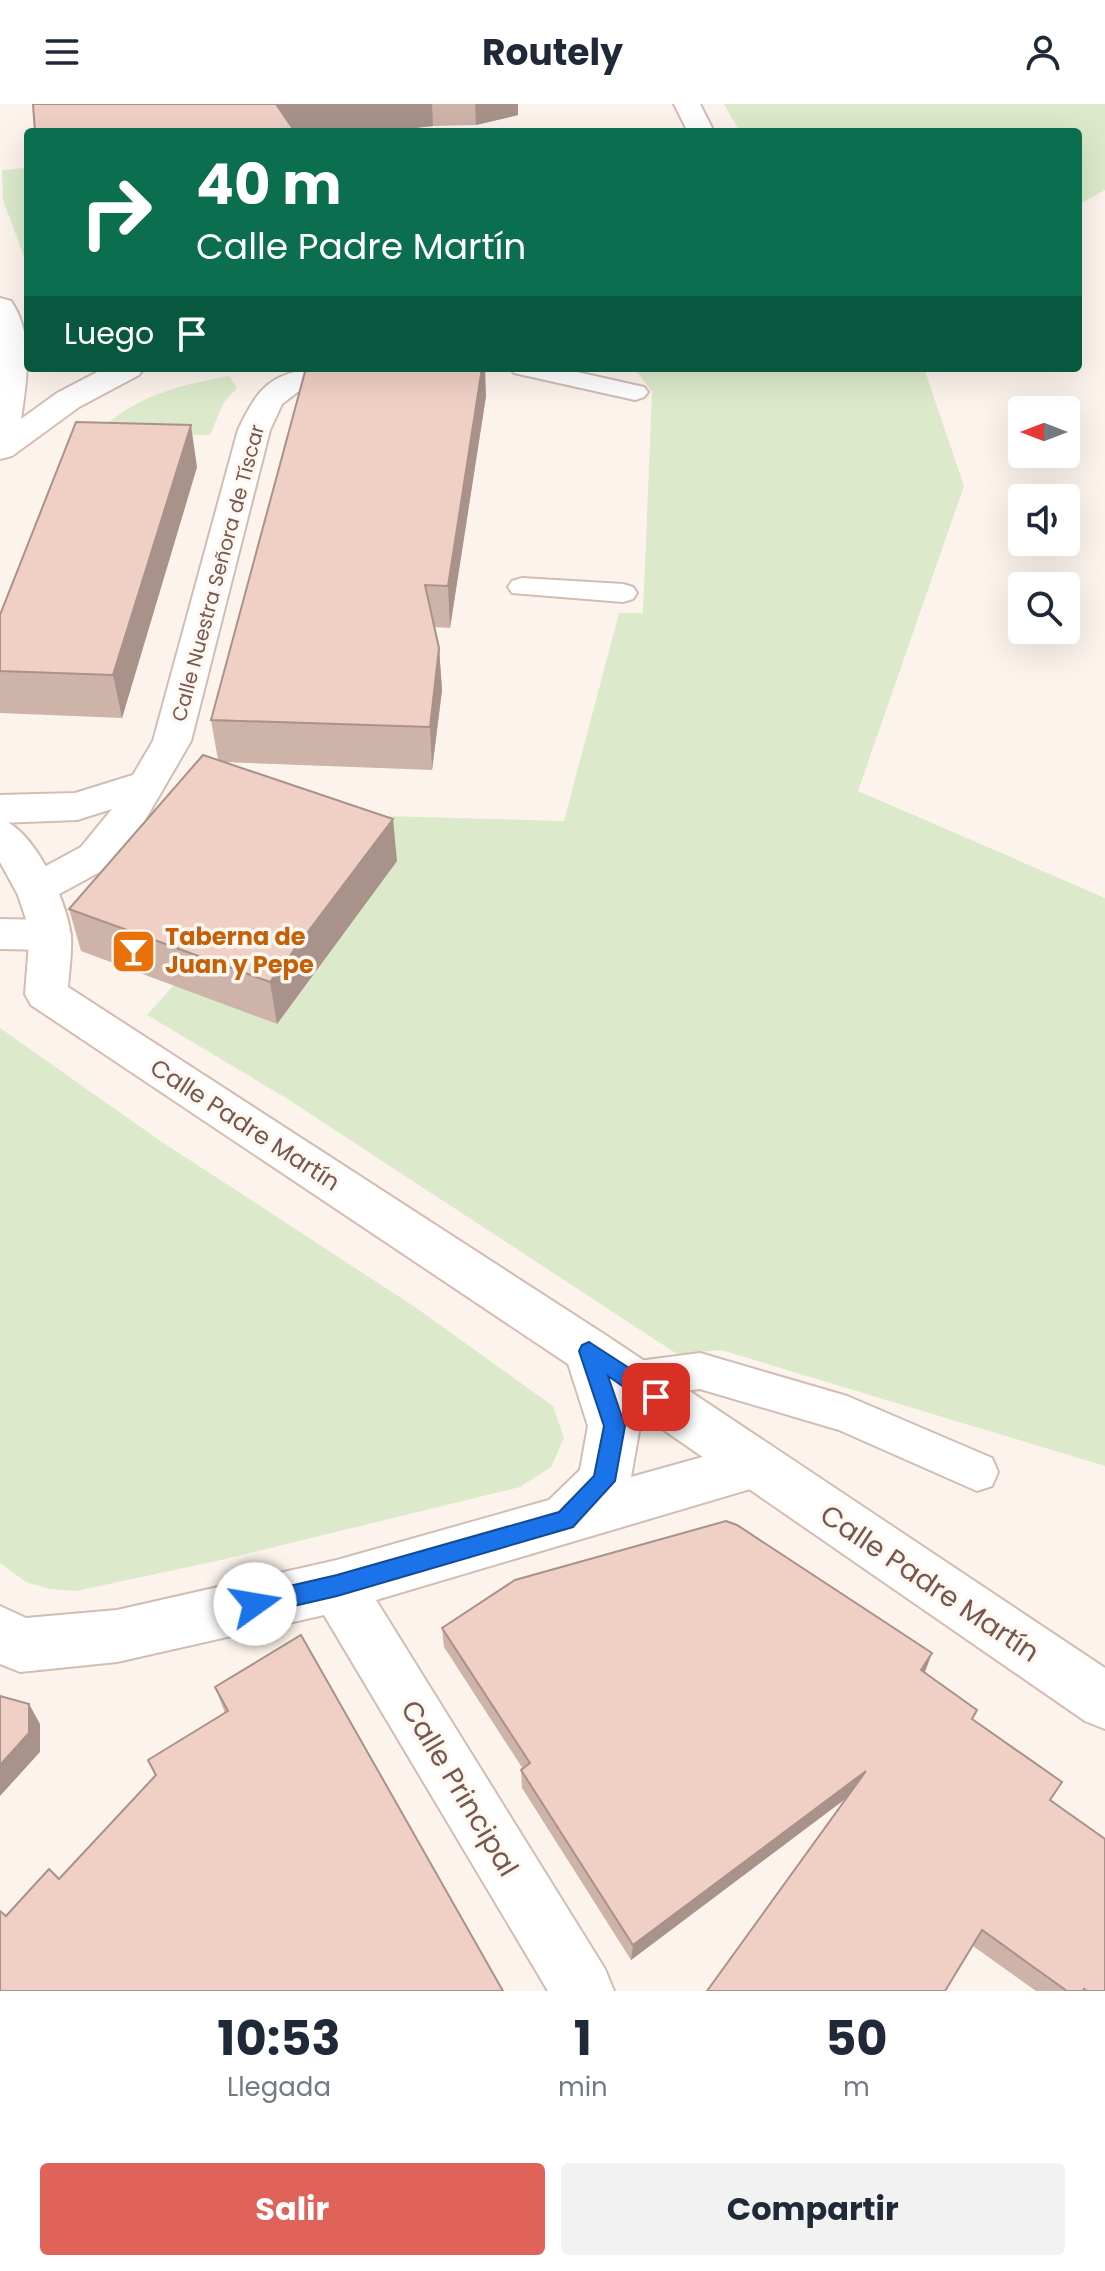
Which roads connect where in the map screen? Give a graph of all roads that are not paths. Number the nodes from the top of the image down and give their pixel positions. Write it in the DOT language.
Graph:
graph roads {
  1 [pos="687,104"];
  2 [pos="699,128"];
  3 [pos="0,307"];
  4 [pos="13,348"];
  5 [pos="115,372"];
  6 [pos="120,372"];
  7 [pos="367,372"];
  8 [pos="542,372"];
  9 [pos="635,392"];
  10 [pos="3,408"];
  11 [pos="0,448"];
  12 [pos="522,587"];
  13 [pos="623,593"];
  14 [pos="143,785"];
  15 [pos="0,809"];
  16 [pos="0,833"];
  17 [pos="36,889"];
  18 [pos="0,934"];
  19 [pos="50,935"];
  20 [pos="589,1351"];
  21 [pos="631,1380"];
  22 [pos="756,1465"];
  23 [pos="977,1472"];
  24 [pos="565,1520"];
  25 [pos="337,1586"];
  26 [pos="0,1632"];
  27 [pos="1105,1701"];
  28 [pos="583,1991"];
  1 -- 2 [label="street"];
  3 -- 4 [label="street"];
  4 -- 10 [label="street"];
  5 -- 10 [label="street"];
  6 -- 11 [label="street"];
  7 -- 14 [label="street, Calle Nuestra Señora de Tíscar"];
  8 -- 9 [label="lane"];
  10 -- 11 [label="street"];
  12 -- 13 [label="lane"];
  14 -- 15 [label="street"];
  14 -- 17 [label="street, Calle Nuestra Señora de Tíscar"];
  16 -- 17 [label="street, Calle Padre Martín"];
  17 -- 19 [label="street, Calle Padre Martín"];
  18 -- 19 [label="street"];
  19 -- 20 [label="street, Calle Padre Martín"];
  20 -- 21 [label="street, Calle Padre Martín"];
  20 -- 24 [label="street"];
  21 -- 22 [label="street, Calle Padre Martín"];
  21 -- 23 [label="lane"];
  22 -- 24 [label="street"];
  22 -- 27 [label="street, Calle Padre Martín"];
  24 -- 25 [label="street"];
  25 -- 26 [label="street"];
  25 -- 28 [label="street, Calle Principal"];
}
